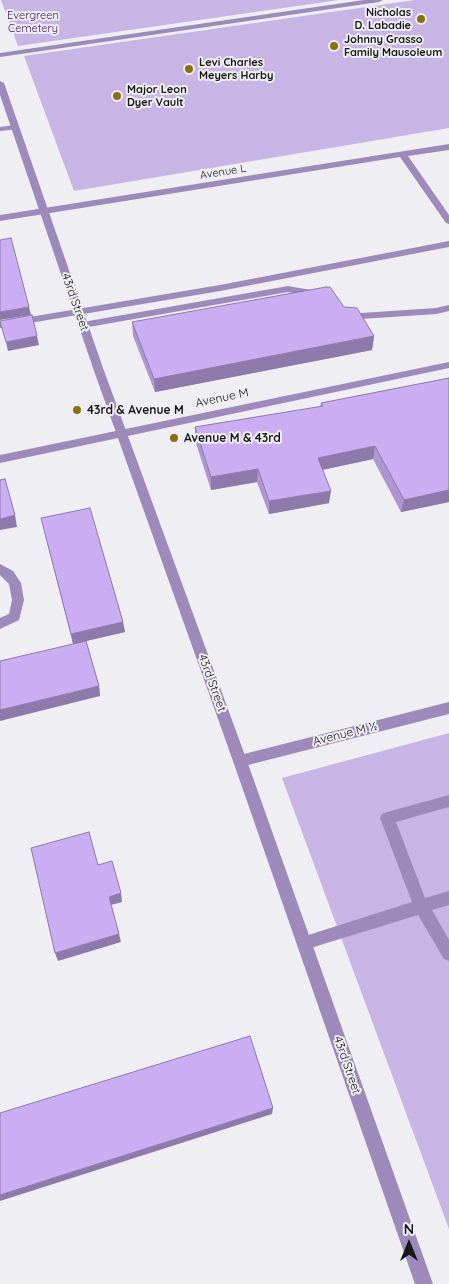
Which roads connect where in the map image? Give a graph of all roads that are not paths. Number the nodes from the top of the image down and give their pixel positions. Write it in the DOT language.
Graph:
graph roads {
  1 [pos="379,0"];
  2 [pos="0,55"];
  3 [pos="0,83"];
  4 [pos="15,127"];
  5 [pos="0,129"];
  6 [pos="449,147"];
  7 [pos="403,155"];
  8 [pos="44,211"];
  9 [pos="0,218"];
  10 [pos="449,221"];
  11 [pos="449,244"];
  12 [pos="324,296"];
  13 [pos="449,308"];
  14 [pos="342,310"];
  15 [pos="78,311"];
  16 [pos="0,325"];
  17 [pos="83,325"];
  18 [pos="449,365"];
  19 [pos="123,433"];
  20 [pos="0,458"];
  21 [pos="0,570"];
  22 [pos="0,624"];
  23 [pos="449,708"];
  24 [pos="240,761"];
  25 [pos="449,800"];
  26 [pos="449,898"];
  27 [pos="421,906"];
  28 [pos="304,942"];
  29 [pos="449,954"];
  30 [pos="424,1284"];
  1 -- 2 [label="street"];
  3 -- 4 [label="street, 43rd Street"];
  4 -- 5 [label="street"];
  4 -- 8 [label="street, 43rd Street"];
  6 -- 7 [label="street, Avenue L"];
  7 -- 8 [label="street, Avenue L"];
  7 -- 10 [label="street"];
  8 -- 9 [label="street, Avenue L"];
  8 -- 15 [label="street, 43rd Street"];
  11 -- 15 [label="street"];
  12 -- 17 [label="street"];
  13 -- 14 [label="street"];
  15 -- 16 [label="street"];
  15 -- 17 [label="street, 43rd Street"];
  17 -- 19 [label="street, 43rd Street"];
  18 -- 19 [label="street, Avenue M"];
  19 -- 20 [label="street, Avenue M"];
  19 -- 24 [label="street, 43rd Street"];
  21 -- 22 [label="street"];
  23 -- 24 [label="street, Avenue M ½"];
  24 -- 28 [label="street, 43rd Street"];
  25 -- 27 [label="street"];
  26 -- 27 [label="street"];
  27 -- 28 [label="street"];
  27 -- 29 [label="street"];
  28 -- 30 [label="street, 43rd Street"];
}
